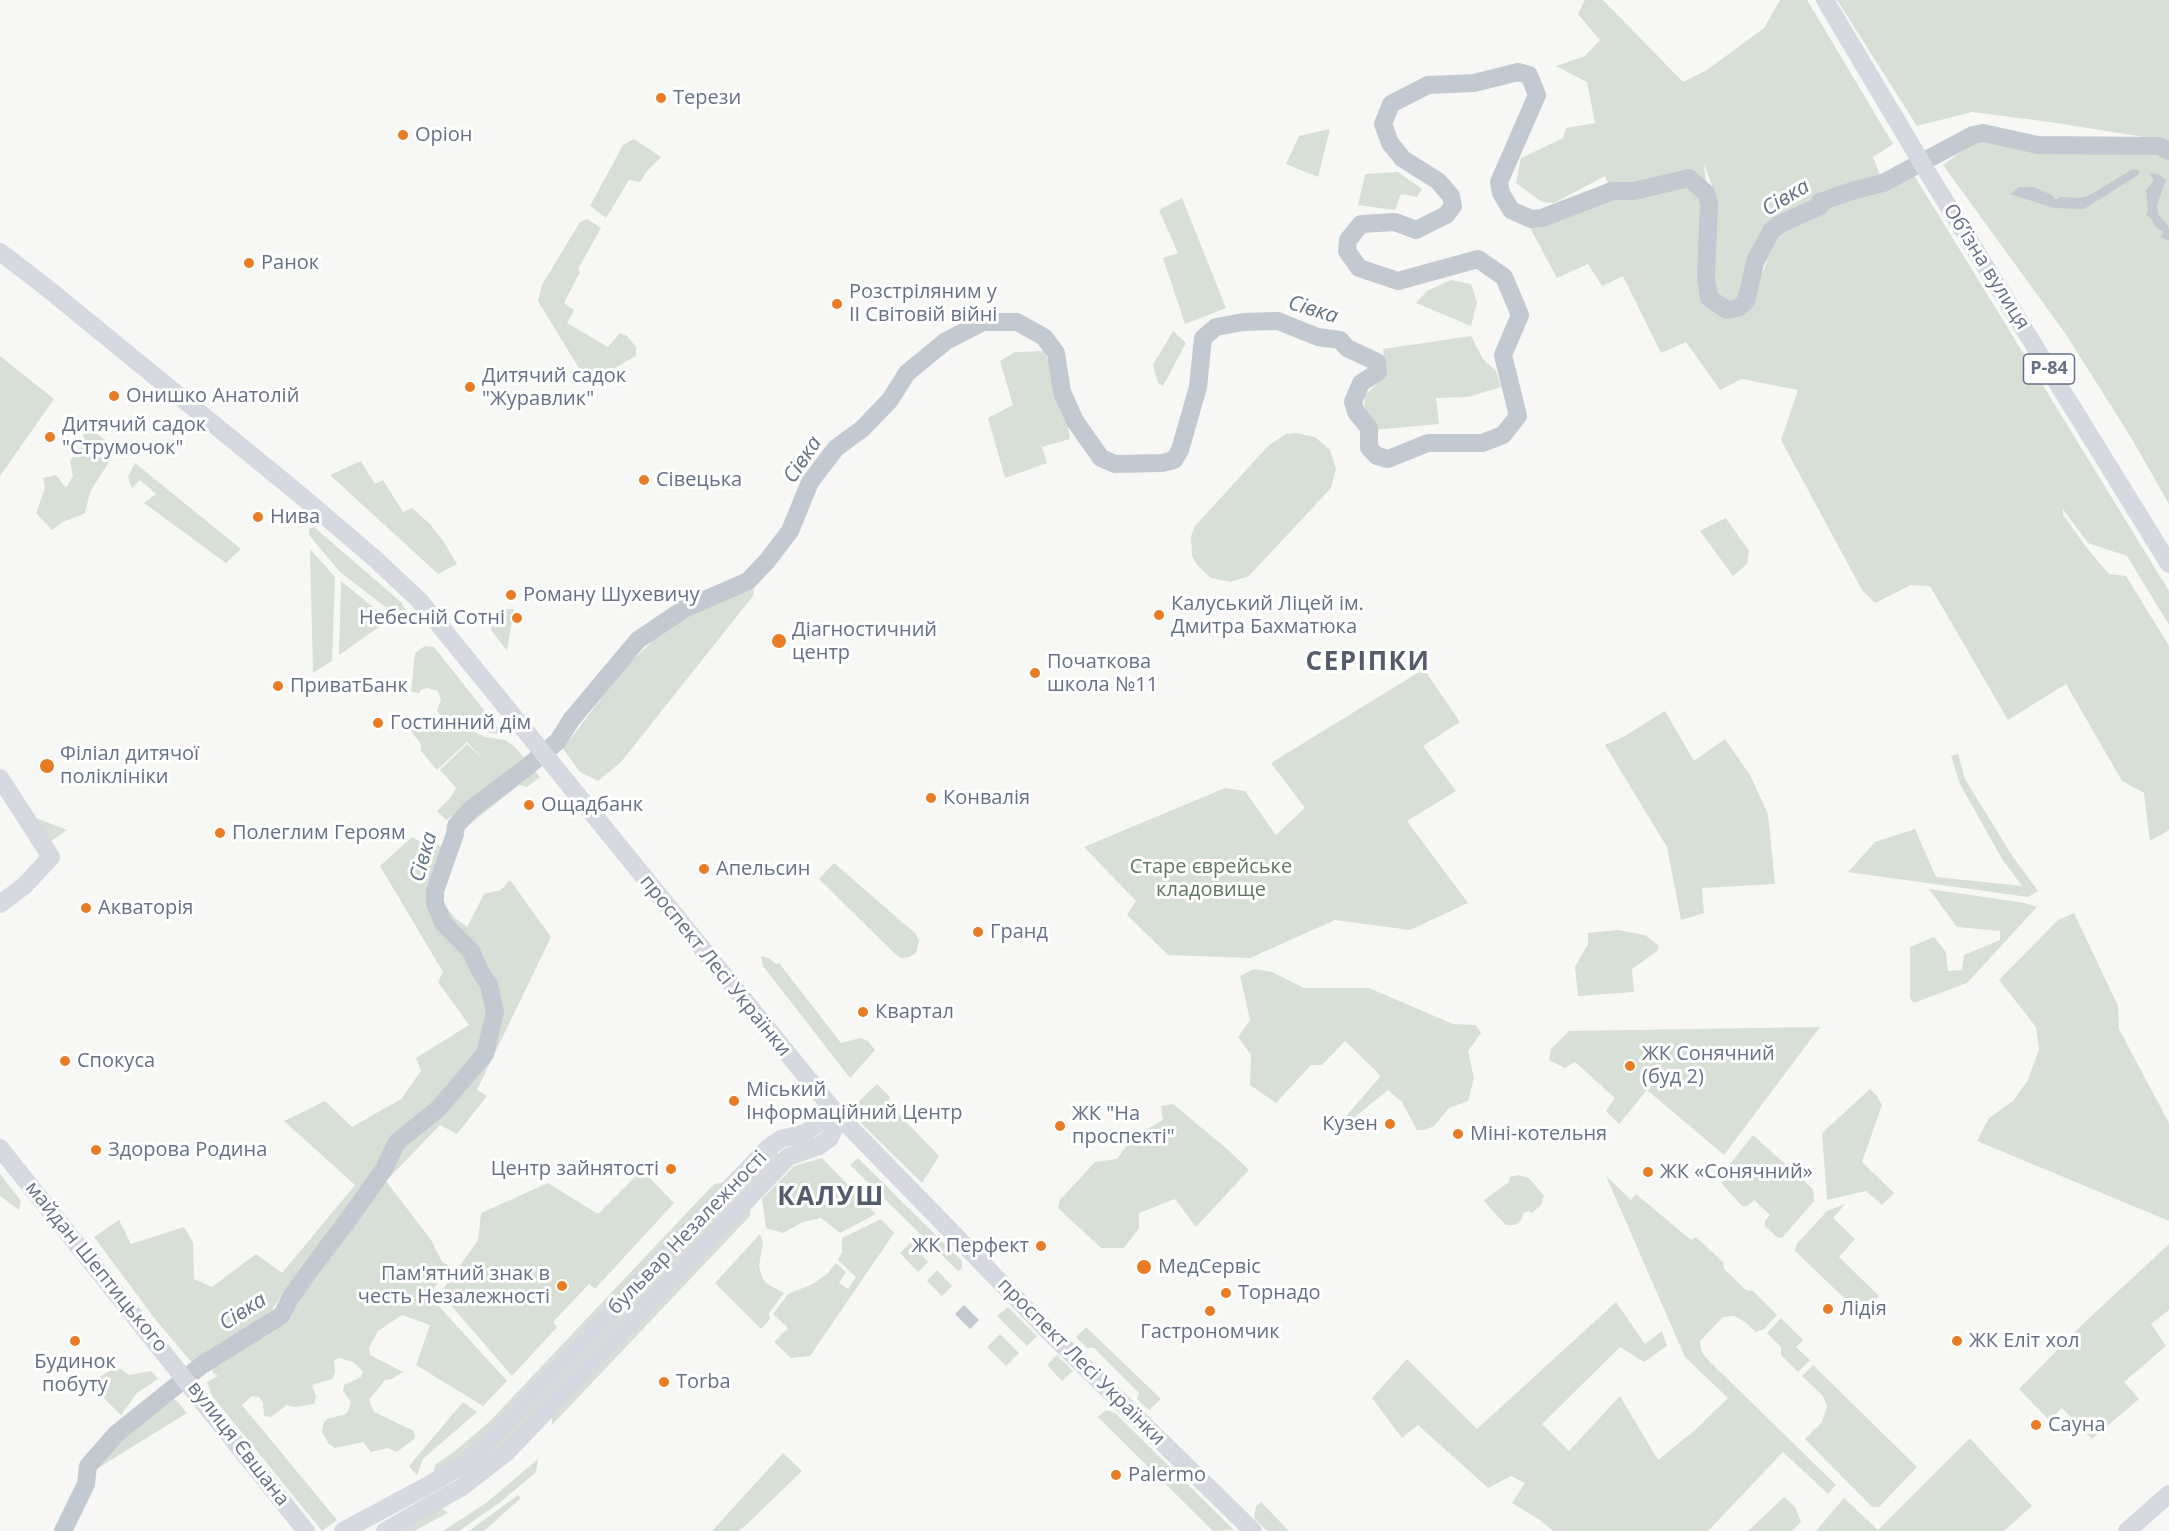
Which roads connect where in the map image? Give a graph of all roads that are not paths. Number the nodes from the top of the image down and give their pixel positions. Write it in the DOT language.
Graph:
graph roads {
  1 [pos="1825,0"];
  2 [pos="0,252"];
  3 [pos="2169,564"];
  4 [pos="0,778"];
  5 [pos="0,904"];
  6 [pos="816,1088"];
  7 [pos="835,1112"];
  8 [pos="824,1131"];
  9 [pos="860,1139"];
  10 [pos="0,1149"];
  11 [pos="169,1358"];
  12 [pos="2169,1494"];
  13 [pos="306,1531"];
  14 [pos="343,1531"];
  15 [pos="385,1531"];
  16 [pos="1253,1531"];
  17 [pos="2127,1531"];
  1 -- 3 [label="main road, Обʼїзна вулиця / Р-84"];
  2 -- 6 [label="main road, проспект Лесі Українки"];
  4 -- 5 [label="main road"];
  6 -- 7 [label="main road, проспект Лесі Українки"];
  6 -- 8 [label="main road"];
  7 -- 8 [label="main road"];
  7 -- 9 [label="main road, проспект Лесі Українки"];
  8 -- 9 [label="main road"];
  8 -- 14 [label="main road, бульвар Незалежності"];
  8 -- 15 [label="main road, бульвар Незалежності"];
  9 -- 16 [label="main road, проспект Лесі Українки"];
  10 -- 11 [label="main road, майдан Шептицького"];
  11 -- 13 [label="main road, вулиця Євшана"];
  12 -- 17 [label="main road"];
}
